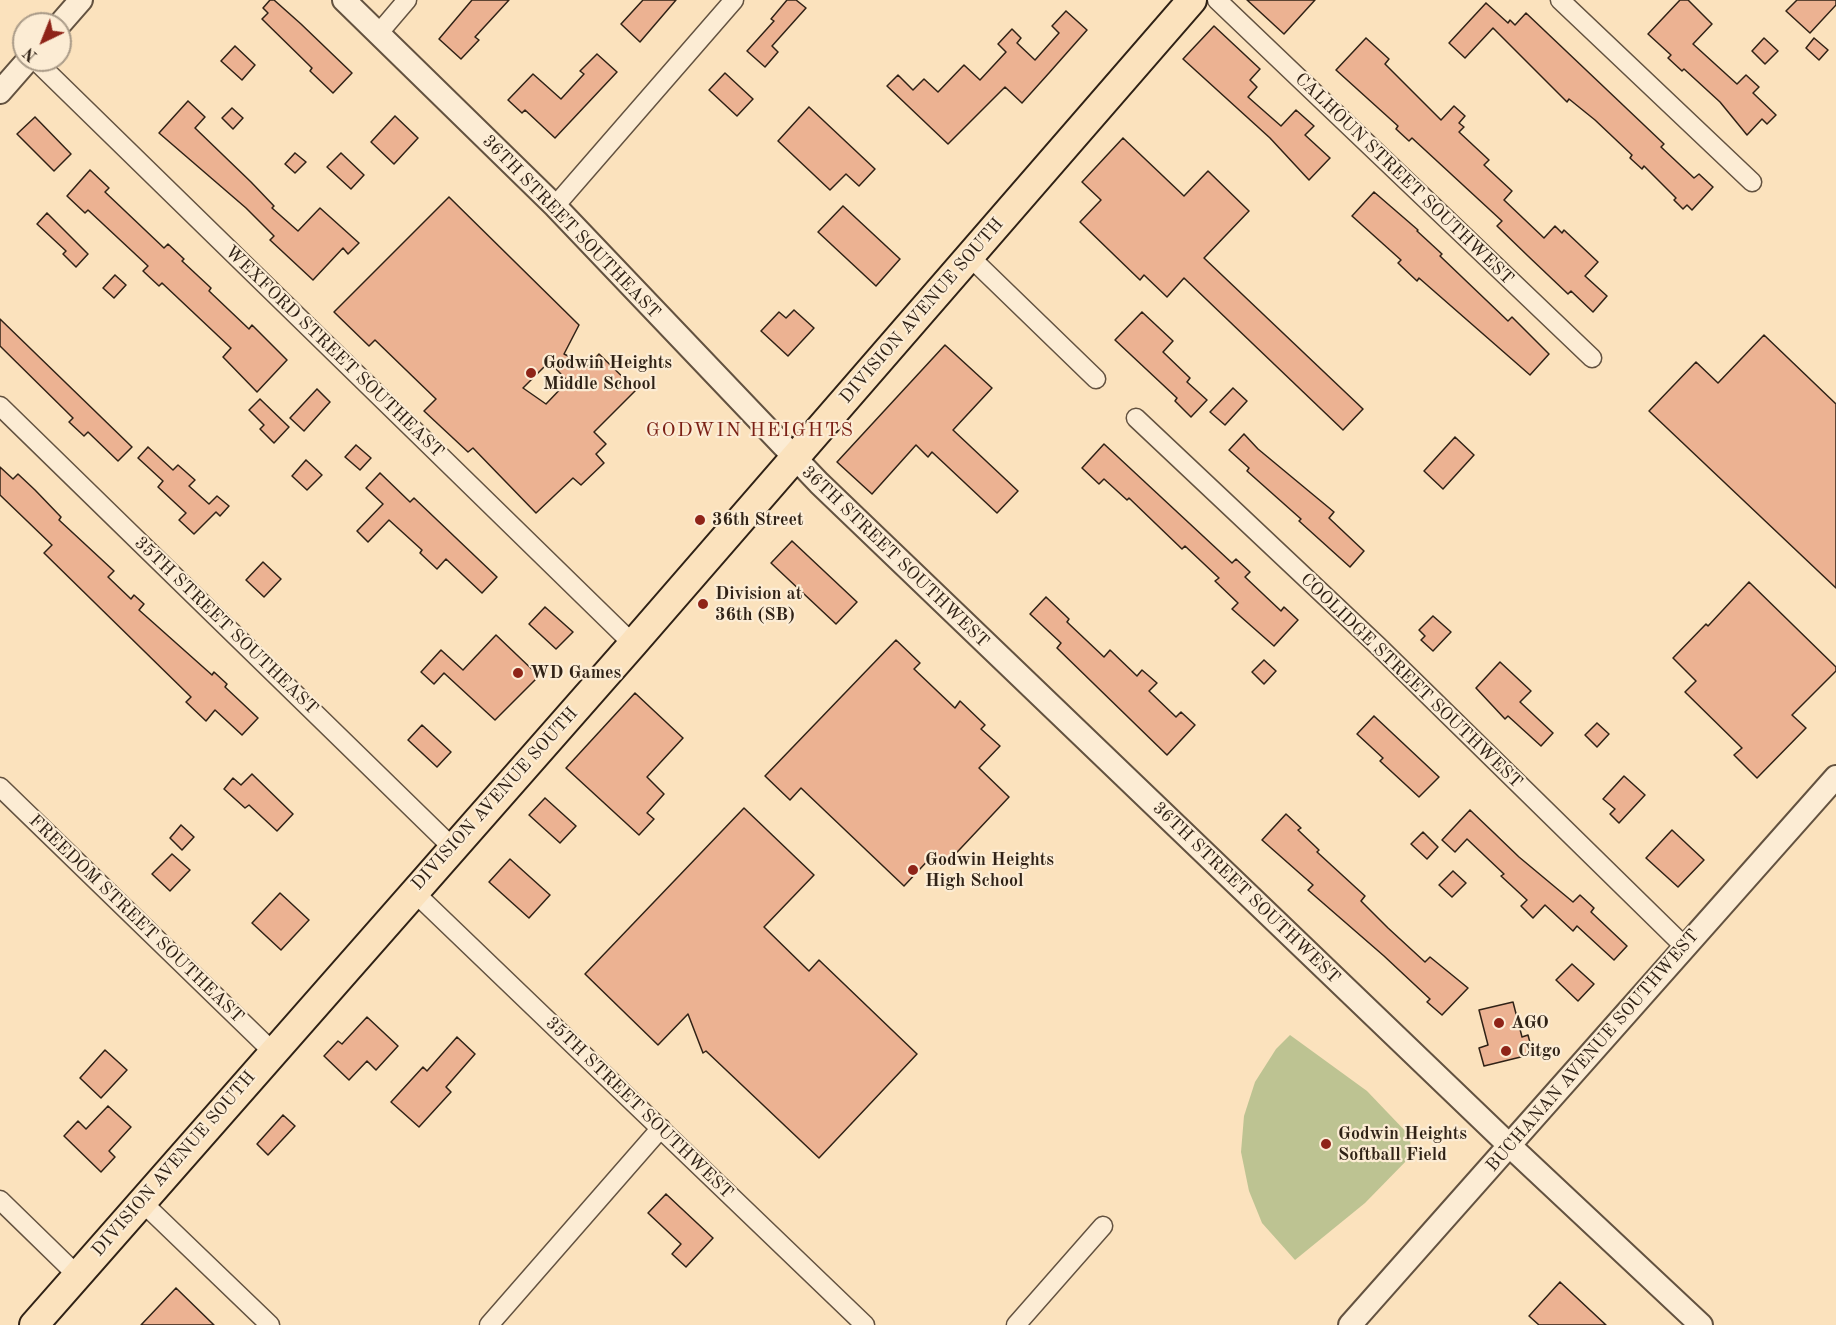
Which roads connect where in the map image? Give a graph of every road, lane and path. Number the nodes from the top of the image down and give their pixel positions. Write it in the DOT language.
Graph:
graph roads {
  1 [pos="81,0"];
  2 [pos="344,0"];
  3 [pos="407,0"];
  4 [pos="734,0"];
  5 [pos="1192,0"];
  6 [pos="1216,0"];
  7 [pos="1560,0"];
  8 [pos="70,12"];
  9 [pos="378,34"];
  10 [pos="18,72"];
  11 [pos="47,72"];
  12 [pos="0,92"];
  13 [pos="1752,182"];
  14 [pos="555,206"];
  15 [pos="969,256"];
  16 [pos="1592,358"];
  17 [pos="1096,379"];
  18 [pos="0,406"];
  19 [pos="1136,418"];
  20 [pos="794,459"];
  21 [pos="633,644"];
  22 [pos="1836,777"];
  23 [pos="0,787"];
  24 [pos="452,847"];
  25 [pos="413,891"];
  26 [pos="1684,946"];
  27 [pos="272,1051"];
  28 [pos="661,1128"];
  29 [pos="1510,1146"];
  30 [pos="0,1200"];
  31 [pos="142,1202"];
  32 [pos="1103,1226"];
  33 [pos="77,1275"];
  34 [pos="33,1325"];
  35 [pos="270,1325"];
  36 [pos="489,1325"];
  37 [pos="865,1325"];
  38 [pos="1016,1325"];
  39 [pos="1350,1325"];
  40 [pos="1701,1325"];
  1 -- 8 [label="street"];
  2 -- 9 [label="street, 36TH STREET SOUTHEAST"];
  3 -- 9 [label="street"];
  4 -- 14 [label="street"];
  5 -- 15 [label="main road, DIVISION AVENUE SOUTH"];
  6 -- 16 [label="street, CALHOUN STREET SOUTHWEST"];
  7 -- 13 [label="street"];
  9 -- 14 [label="street, 36TH STREET SOUTHEAST"];
  10 -- 12 [label="street"];
  11 -- 21 [label="street, WEXFORD STREET SOUTHEAST"];
  14 -- 20 [label="street, 36TH STREET SOUTHEAST"];
  15 -- 17 [label="street"];
  15 -- 20 [label="main road, DIVISION AVENUE SOUTH"];
  18 -- 24 [label="street, 35TH STREET SOUTHEAST"];
  19 -- 26 [label="street, COOLIDGE STREET SOUTHWEST"];
  20 -- 21 [label="main road, DIVISION AVENUE SOUTH"];
  20 -- 29 [label="street, 36TH STREET SOUTHWEST"];
  21 -- 24 [label="main road, DIVISION AVENUE SOUTH"];
  22 -- 26 [label="street, BUCHANAN AVENUE SOUTHWEST"];
  23 -- 27 [label="street, FREEDOM STREET SOUTHEAST"];
  24 -- 25 [label="main road, DIVISION AVENUE SOUTH"];
  25 -- 27 [label="main road, DIVISION AVENUE SOUTH"];
  25 -- 28 [label="street, 35TH STREET SOUTHWEST"];
  26 -- 29 [label="street, BUCHANAN AVENUE SOUTHWEST"];
  27 -- 31 [label="main road, DIVISION AVENUE SOUTH"];
  28 -- 36 [label="street"];
  28 -- 37 [label="street, 35TH STREET SOUTHWEST"];
  29 -- 39 [label="street, BUCHANAN AVENUE SOUTHWEST"];
  29 -- 40 [label="street, 36TH STREET SOUTHWEST"];
  30 -- 33 [label="street"];
  31 -- 33 [label="main road, DIVISION AVENUE SOUTH"];
  31 -- 35 [label="street"];
  32 -- 38 [label="street"];
  33 -- 34 [label="main road, DIVISION AVENUE SOUTH"];
}
